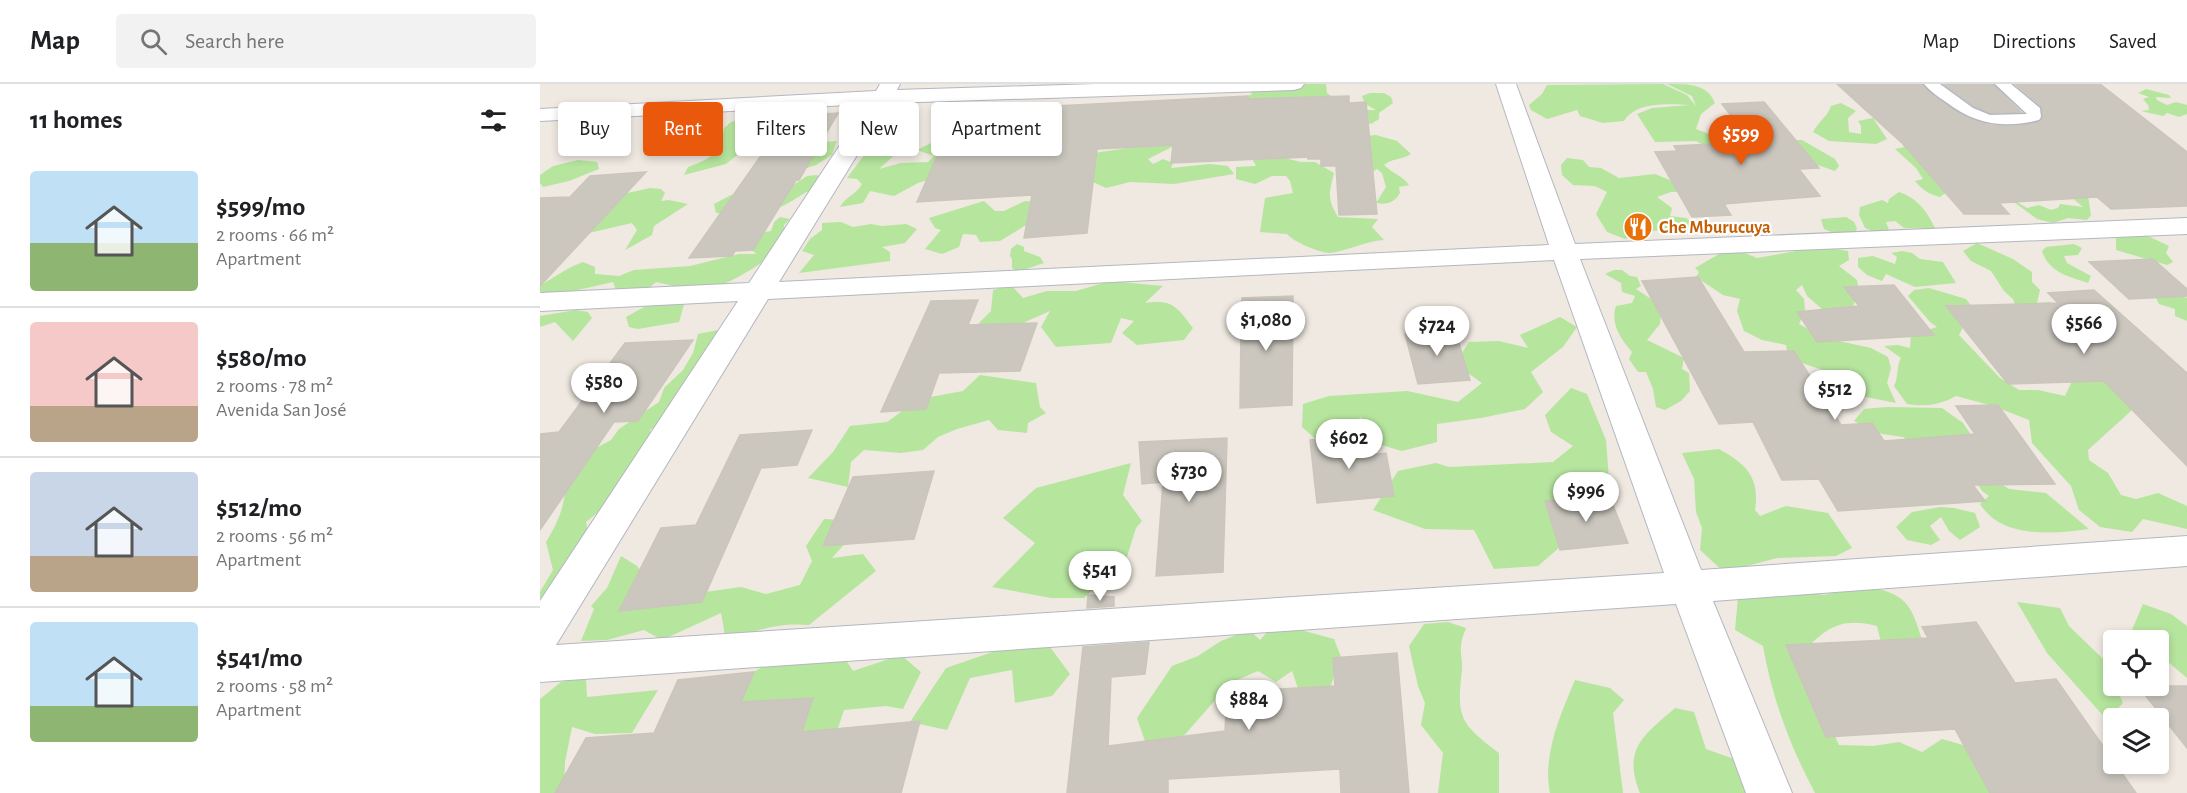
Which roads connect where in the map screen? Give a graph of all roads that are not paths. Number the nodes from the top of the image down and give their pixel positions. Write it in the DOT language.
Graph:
graph roads {
  1 [pos="782,84"];
  2 [pos="1294,84"];
  3 [pos="1506,84"];
  4 [pos="1931,84"];
  5 [pos="2002,84"];
  6 [pos="887,91"];
  7 [pos="540,96"];
  8 [pos="540,115"];
  9 [pos="2185,228"];
  10 [pos="1563,252"];
  11 [pos="760,290"];
  12 [pos="540,302"];
  13 [pos="2187,551"];
  14 [pos="1688,587"];
  15 [pos="540,635"];
  16 [pos="540,664"];
  17 [pos="1769,793"];
  1 -- 7 [label="street"];
  2 -- 6 [label="street"];
  3 -- 10 [label="street"];
  4 -- 5 [label="lane"];
  6 -- 8 [label="street"];
  6 -- 11 [label="street"];
  9 -- 10 [label="street"];
  10 -- 11 [label="street"];
  10 -- 14 [label="street"];
  11 -- 12 [label="street"];
  11 -- 15 [label="street"];
  13 -- 14 [label="street"];
  14 -- 16 [label="street"];
  14 -- 17 [label="street"];
}
